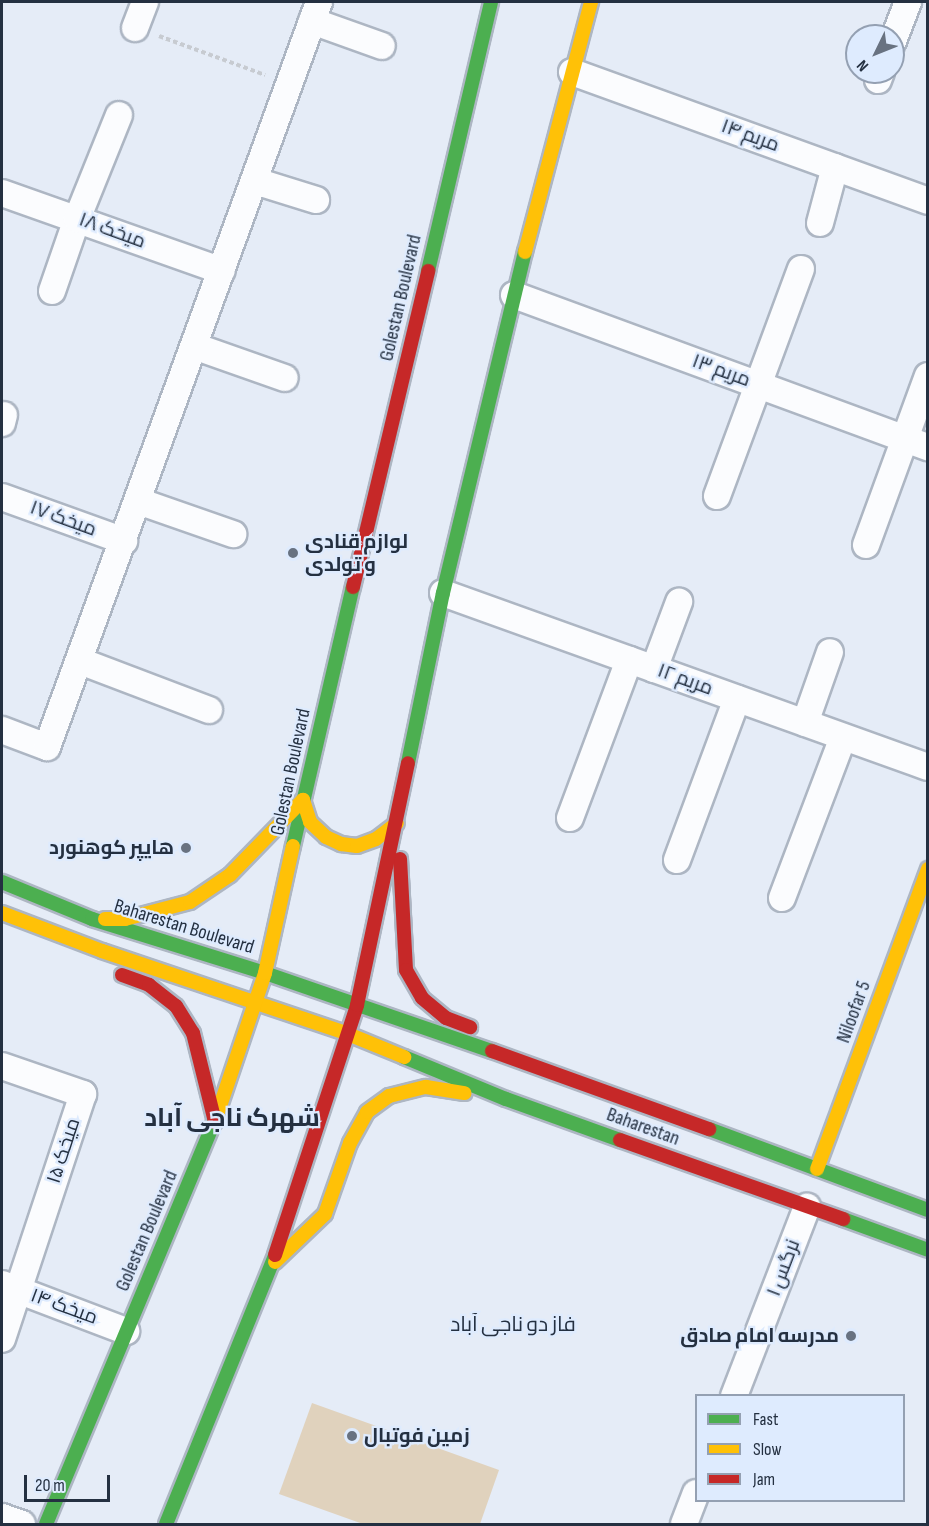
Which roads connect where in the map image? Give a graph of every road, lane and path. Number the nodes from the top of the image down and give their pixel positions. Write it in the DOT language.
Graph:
graph roads {
  1 [pos="145,2"];
  2 [pos="491,2"];
  3 [pos="591,2"];
  4 [pos="908,2"];
  5 [pos="316,11"];
  6 [pos="900,24"];
  7 [pos="135,28"];
  8 [pos="382,46"];
  9 [pos="572,72"];
  10 [pos="291,84"];
  11 [pos="119,115"];
  12 [pos="835,167"];
  13 [pos="255,181"];
  14 [pos="2,193"];
  15 [pos="316,200"];
  16 [pos="927,201"];
  17 [pos="77,219"];
  18 [pos="820,222"];
  19 [pos="801,269"];
  20 [pos="222,271"];
  21 [pos="52,291"];
  22 [pos="514,295"];
  23 [pos="194,346"];
  24 [pos="927,376"];
  25 [pos="285,378"];
  26 [pos="757,384"];
  27 [pos="916,443"];
  28 [pos="717,496"];
  29 [pos="2,497"];
  30 [pos="138,501"];
  31 [pos="233,534"];
  32 [pos="124,542"];
  33 [pos="866,545"];
  34 [pos="443,593"];
  35 [pos="679,602"];
  36 [pos="830,652"];
  37 [pos="629,660"];
  38 [pos="80,661"];
  39 [pos="654,669"];
  40 [pos="737,699"];
  41 [pos="209,710"];
  42 [pos="805,723"];
  43 [pos="2,730"];
  44 [pos="843,737"];
  45 [pos="927,767"];
  46 [pos="303,800"];
  47 [pos="570,818"];
  48 [pos="397,823"];
  49 [pos="676,860"];
  50 [pos="927,869"];
  51 [pos="2,882"];
  52 [pos="782,898"];
  53 [pos="2,913"];
  54 [pos="93,919"];
  55 [pos="57,934"];
  56 [pos="79,960"];
  57 [pos="109,971"];
  58 [pos="265,972"];
  59 [pos="255,1001"];
  60 [pos="357,1005"];
  61 [pos="348,1034"];
  62 [pos="2,1066"];
  63 [pos="559,1074"];
  64 [pos="506,1099"];
  65 [pos="215,1122"];
  66 [pos="817,1169"];
  67 [pos="807,1207"];
  68 [pos="927,1210"];
  69 [pos="927,1250"];
  70 [pos="271,1266"];
  71 [pos="10,1287"];
  72 [pos="126,1330"];
  73 [pos="2,1340"];
  74 [pos="734,1394"];
  75 [pos="695,1496"];
  76 [pos="2,1517"];
  77 [pos="22,1524"];
  78 [pos="46,1524"];
  79 [pos="166,1524"];
  80 [pos="684,1524"];
  1 -- 7 [label="street"];
  2 -- 46 [label="main road, Golestan Boulevard"];
  3 -- 9 [label="main road"];
  4 -- 6 [label="street"];
  5 -- 8 [label="street"];
  5 -- 10 [label="street"];
  7 -- 10 [label="path"];
  9 -- 12 [label="street, مریم ۱۴"];
  9 -- 22 [label="main road"];
  10 -- 13 [label="street"];
  11 -- 17 [label="street"];
  12 -- 16 [label="street, مریم ۱۴"];
  12 -- 18 [label="street"];
  13 -- 15 [label="street"];
  13 -- 20 [label="street"];
  14 -- 17 [label="street, میخک ۱۸"];
  17 -- 20 [label="street, میخک ۱۸"];
  17 -- 21 [label="street"];
  19 -- 26 [label="street"];
  20 -- 23 [label="street"];
  22 -- 26 [label="street, مریم ۱۳"];
  22 -- 34 [label="main road"];
  23 -- 25 [label="street"];
  23 -- 30 [label="street"];
  24 -- 27 [label="street"];
  26 -- 27 [label="street, مریم ۱۳"];
  26 -- 28 [label="street"];
  27 -- 33 [label="street"];
  29 -- 32 [label="street, میخک ۱۷"];
  30 -- 31 [label="street"];
  30 -- 32 [label="street"];
  32 -- 38 [label="street"];
  34 -- 37 [label="street, مریم ۱۲"];
  34 -- 48 [label="main road"];
  35 -- 39 [label="street"];
  36 -- 42 [label="street"];
  37 -- 39 [label="street, مریم ۱۲"];
  37 -- 47 [label="street"];
  38 -- 41 [label="street"];
  38 -- 43 [label="street"];
  39 -- 40 [label="street, مریم ۱۲"];
  40 -- 42 [label="street, مریم ۱۲"];
  40 -- 49 [label="street"];
  42 -- 44 [label="street, مریم ۱۲"];
  44 -- 45 [label="street, مریم ۱۲"];
  44 -- 52 [label="street"];
  46 -- 48 [label="main road"];
  46 -- 54 [label="main road"];
  46 -- 58 [label="main road, Golestan Boulevard"];
  48 -- 60 [label="main road"];
  48 -- 63 [label="main road"];
  50 -- 66 [label="main road, Niloofar 5"];
  51 -- 54 [label="main road, Baharestan Boulevard"];
  53 -- 55 [label="main road"];
  54 -- 58 [label="main road, Baharestan Boulevard"];
  55 -- 56 [label="main road"];
  55 -- 59 [label="main road"];
  57 -- 65 [label="main road"];
  58 -- 59 [label="main road, Golestan Boulevard"];
  58 -- 60 [label="main road, Baharestan Boulevard"];
  59 -- 61 [label="main road"];
  59 -- 65 [label="main road, Golestan Boulevard"];
  60 -- 61 [label="main road"];
  60 -- 63 [label="main road, Baharestan"];
  61 -- 64 [label="main road, Baharestan"];
  61 -- 70 [label="main road"];
  62 -- 71 [label="street, میخک ۱۵"];
  63 -- 66 [label="main road, Baharestan"];
  64 -- 67 [label="main road, Baharestan"];
  64 -- 70 [label="main road"];
  65 -- 72 [label="main road, Golestan Boulevard"];
  66 -- 68 [label="main road, Baharestan"];
  67 -- 69 [label="main road, Baharestan"];
  67 -- 74 [label="street, نرگس ۱"];
  70 -- 79 [label="main road"];
  71 -- 72 [label="street, میخک ۱۴"];
  71 -- 73 [label="street"];
  72 -- 78 [label="main road, Golestan Boulevard"];
  75 -- 80 [label="street"];
  76 -- 77 [label="street"];
}
